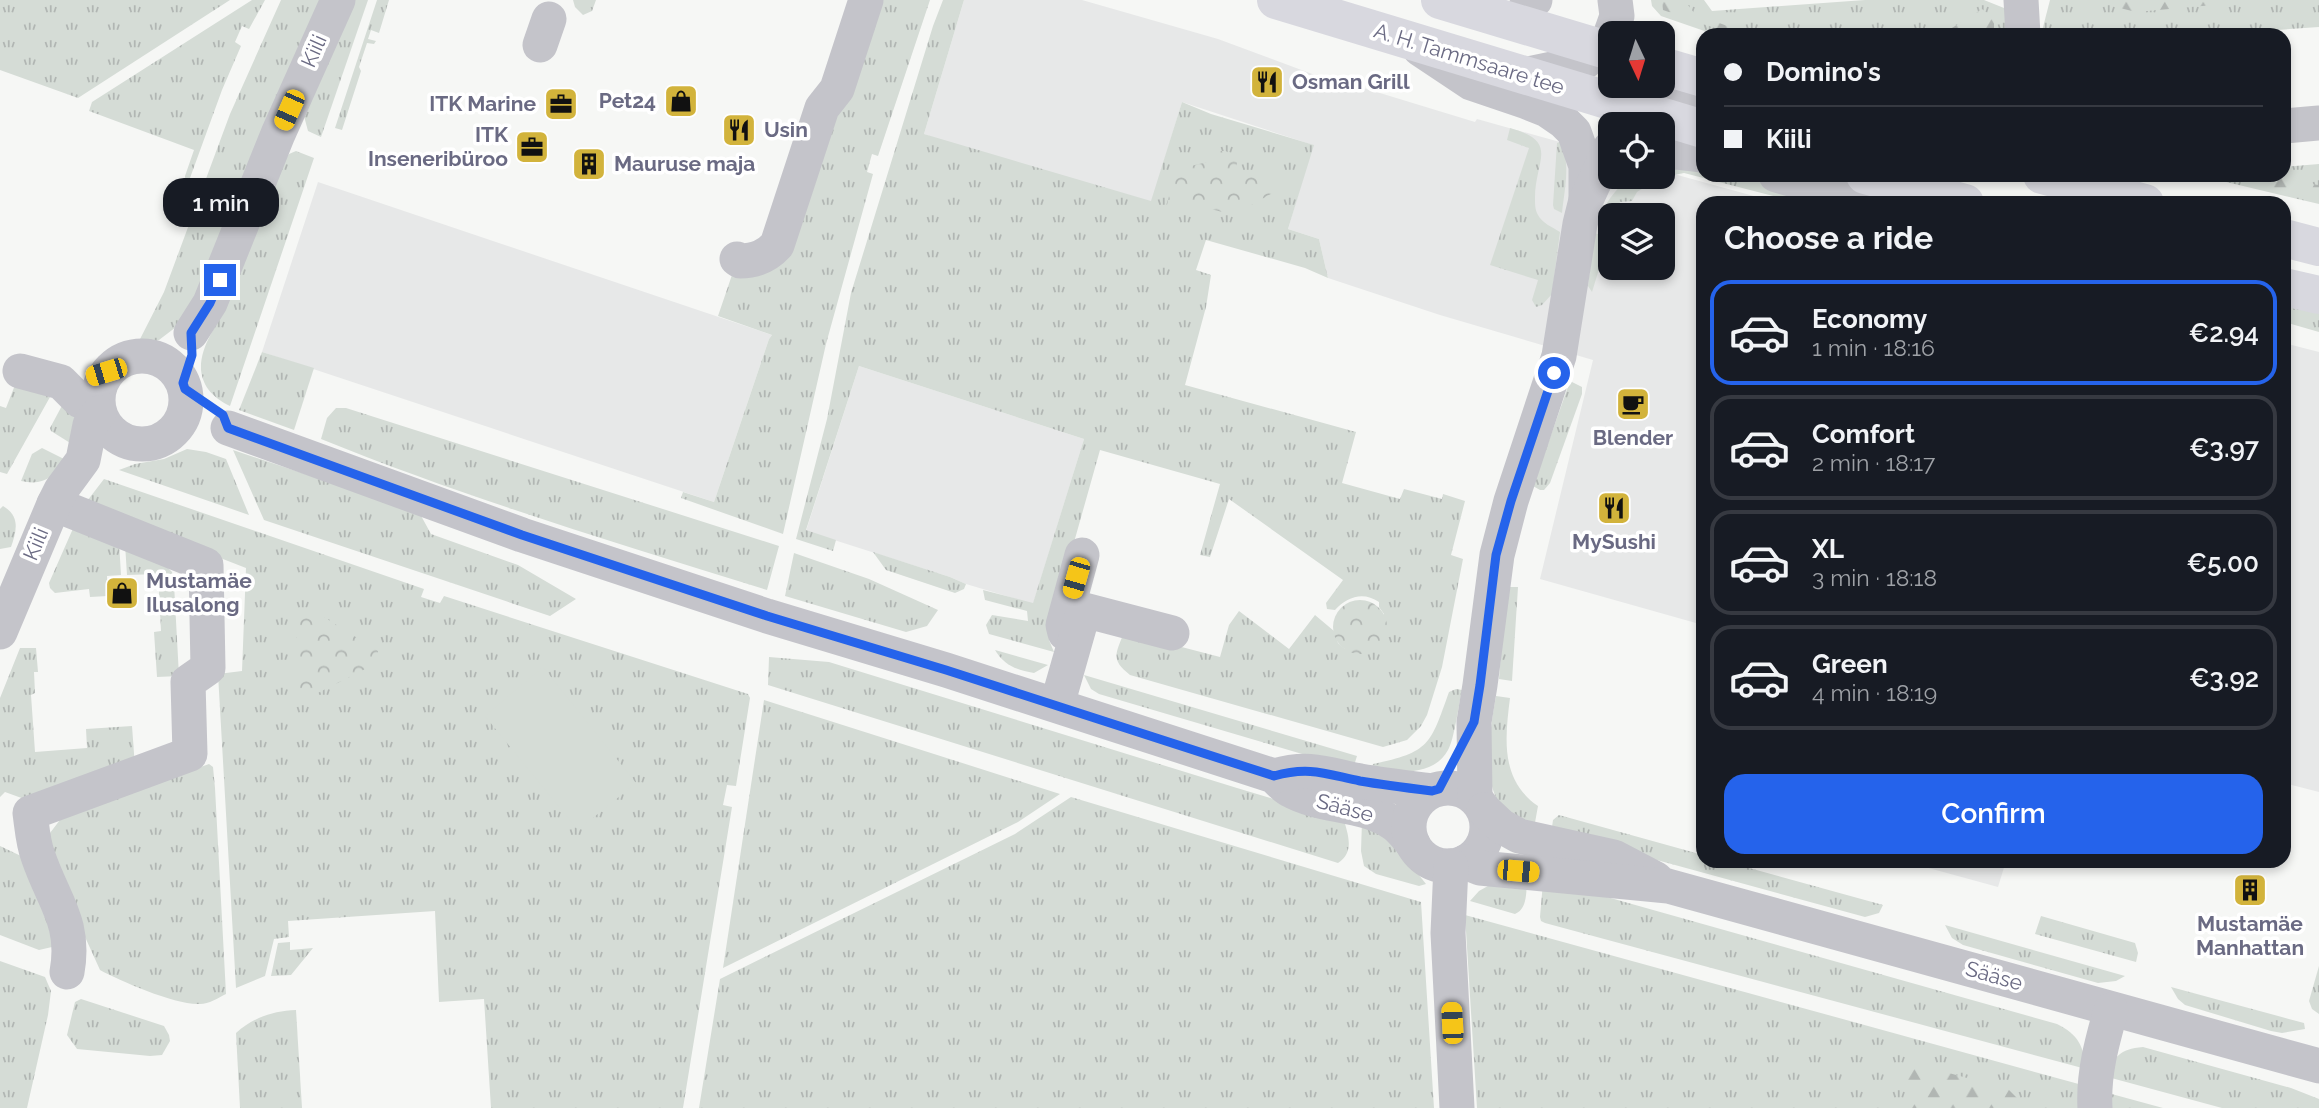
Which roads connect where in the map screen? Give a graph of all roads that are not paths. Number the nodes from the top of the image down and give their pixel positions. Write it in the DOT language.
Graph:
graph roads {
  1 [pos="338,0"];
  2 [pos="866,0"];
  3 [pos="1276,0"];
  4 [pos="1440,0"];
  5 [pos="1615,0"];
  6 [pos="2021,0"];
  7 [pos="1524,11"];
  8 [pos="1615,21"];
  9 [pos="2023,28"];
  10 [pos="1598,38"];
  11 [pos="1408,41"];
  12 [pos="1598,51"];
  13 [pos="1675,70"];
  14 [pos="1524,75"];
  15 [pos="1696,76"];
  16 [pos="1696,102"];
  17 [pos="1620,112"];
  18 [pos="1640,112"];
  19 [pos="2319,123"];
  20 [pos="1675,124"];
  21 [pos="2291,125"];
  22 [pos="1696,128"];
  23 [pos="1675,152"];
  24 [pos="1696,154"];
  25 [pos="1598,174"];
  26 [pos="1801,182"];
  27 [pos="1823,182"];
  28 [pos="1889,182"];
  29 [pos="2068,182"];
  30 [pos="1599,189"];
  31 [pos="1940,196"];
  32 [pos="2119,196"];
  33 [pos="1586,200"];
  34 [pos="2291,240"];
  35 [pos="2319,247"];
  36 [pos="737,258"];
  37 [pos="2291,288"];
  38 [pos="2319,295"];
  39 [pos="191,333"];
  40 [pos="144,355"];
  41 [pos="20,370"];
  42 [pos="184,386"];
  43 [pos="101,397"];
  44 [pos="228,428"];
  45 [pos="170,434"];
  46 [pos="135,444"];
  47 [pos="83,460"];
  48 [pos="54,505"];
  49 [pos="1082,555"];
  50 [pos="0,632"];
  51 [pos="1172,633"];
  52 [pos="1072,653"];
  53 [pos="1057,705"];
  54 [pos="1474,722"];
  55 [pos="1274,776"];
  56 [pos="1435,790"];
  57 [pos="1479,804"];
  58 [pos="1413,844"];
  59 [pos="1458,864"];
  60 [pos="1668,886"];
  61 [pos="67,972"];
  62 [pos="2111,1010"];
  63 [pos="2319,1066"];
  64 [pos="1457,1108"];
  65 [pos="2095,1108"];
  1 -- 39 [label="street, Kiili"];
  2 -- 36 [label="street"];
  3 -- 11 [label="main road, A. H. Tammsaare tee"];
  4 -- 7 [label="main road"];
  5 -- 8 [label="street"];
  6 -- 9 [label="street"];
  7 -- 10 [label="main road"];
  11 -- 14 [label="main road, A. H. Tammsaare tee"];
  11 -- 33 [label="street"];
  12 -- 14 [label="street"];
  13 -- 15 [label="main road"];
  14 -- 17 [label="main road, A. H. Tammsaare tee"];
  16 -- 18 [label="street"];
  19 -- 21 [label="street"];
  20 -- 22 [label="main road, A. H. Tammsaare tee"];
  23 -- 24 [label="street"];
  25 -- 33 [label="street"];
  26 -- 27 [label="street"];
  28 -- 31 [label="main road"];
  29 -- 32 [label="main road"];
  30 -- 33 [label="street"];
  33 -- 54 [label="street"];
  34 -- 35 [label="main road"];
  37 -- 38 [label="main road"];
  39 -- 40 [label="street"];
  39 -- 42 [label="street"];
  40 -- 42 [label="street"];
  40 -- 43 [label="street"];
  41 -- 43 [label="street"];
  42 -- 44 [label="street"];
  42 -- 45 [label="street"];
  43 -- 46 [label="street"];
  43 -- 47 [label="street"];
  44 -- 45 [label="street"];
  44 -- 53 [label="street, Sääse"];
  45 -- 46 [label="street"];
  46 -- 47 [label="street"];
  47 -- 48 [label="street, Kiili"];
  48 -- 50 [label="street, Kiili"];
  48 -- 61 [label="street"];
  49 -- 52 [label="street"];
  51 -- 52 [label="street"];
  52 -- 53 [label="street"];
  53 -- 55 [label="street, Sääse"];
  54 -- 56 [label="street"];
  54 -- 57 [label="street"];
  55 -- 56 [label="street, Sääse"];
  55 -- 58 [label="street, Sääse"];
  56 -- 57 [label="street, Sääse"];
  56 -- 58 [label="street"];
  57 -- 59 [label="street"];
  57 -- 60 [label="street, Sääse"];
  58 -- 59 [label="street, Sääse"];
  59 -- 60 [label="street, Sääse"];
  59 -- 64 [label="street"];
  60 -- 62 [label="street, Sääse"];
  62 -- 63 [label="street, Sääse"];
  62 -- 65 [label="street"];
}
